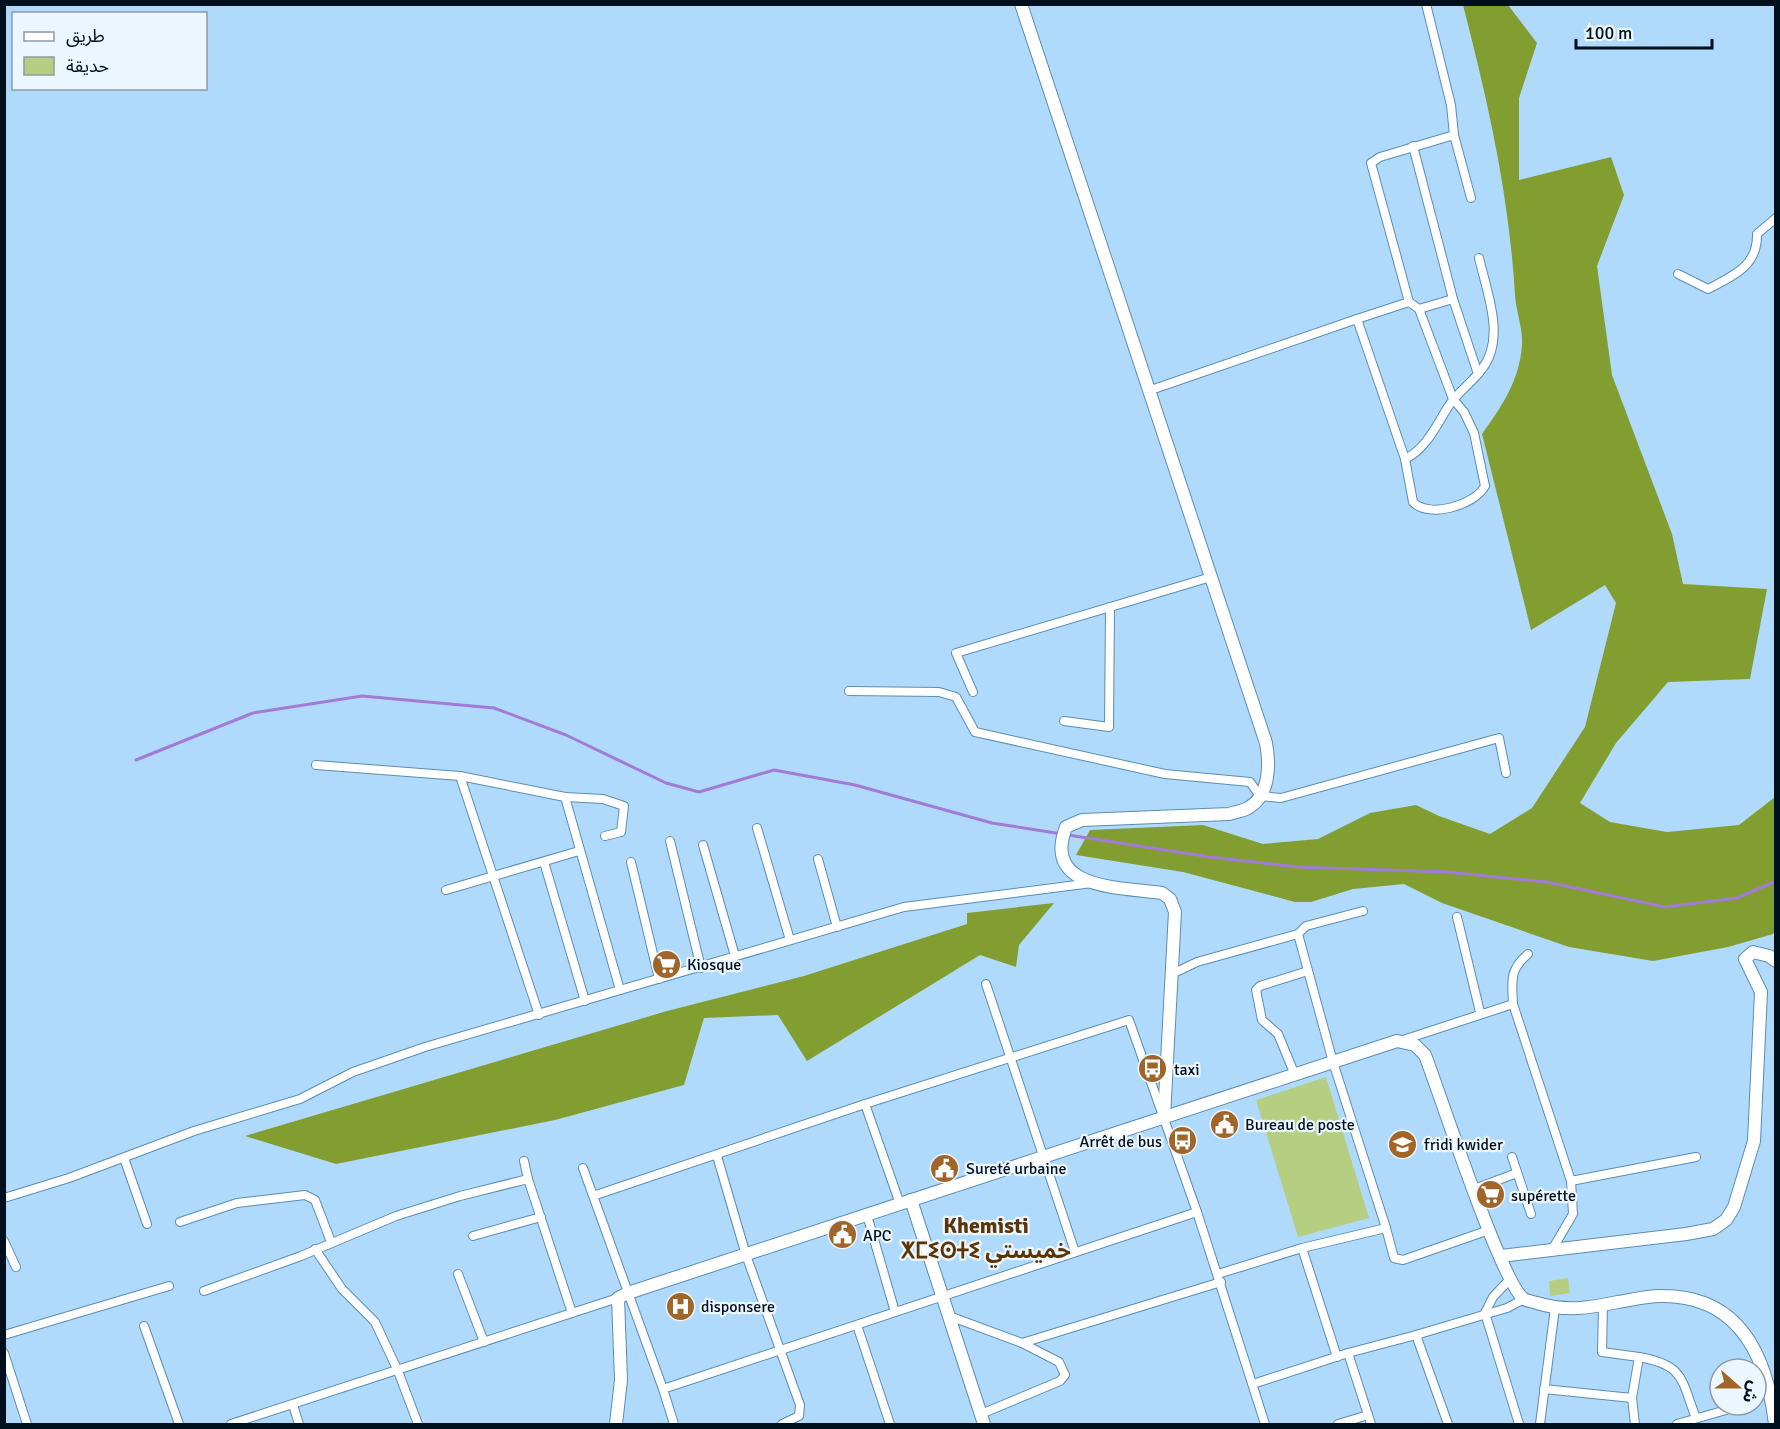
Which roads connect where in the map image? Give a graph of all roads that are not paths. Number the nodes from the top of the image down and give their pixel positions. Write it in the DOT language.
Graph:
graph roads {
  1 [pos="1021,4"];
  2 [pos="1426,4"];
  3 [pos="1455,135"];
  4 [pos="1413,146"];
  5 [pos="1471,198"];
  6 [pos="1776,218"];
  7 [pos="1479,258"];
  8 [pos="1678,274"];
  9 [pos="1453,299"];
  10 [pos="1409,302"];
  11 [pos="1419,309"];
  12 [pos="1357,319"];
  13 [pos="1478,374"];
  14 [pos="1148,391"];
  15 [pos="1453,399"];
  16 [pos="1405,459"];
  17 [pos="1211,577"];
  18 [pos="1110,607"];
  19 [pos="849,691"];
  20 [pos="974,692"];
  21 [pos="1064,721"];
  22 [pos="316,765"];
  23 [pos="1506,773"];
  24 [pos="460,776"];
  25 [pos="1260,796"];
  26 [pos="565,797"];
  27 [pos="757,828"];
  28 [pos="605,836"];
  29 [pos="670,841"];
  30 [pos="703,845"];
  31 [pos="579,851"];
  32 [pos="818,859"];
  33 [pos="544,862"];
  34 [pos="631,862"];
  35 [pos="493,876"];
  36 [pos="1093,883"];
  37 [pos="446,890"];
  38 [pos="1363,911"];
  39 [pos="1457,917"];
  40 [pos="837,927"];
  41 [pos="1298,934"];
  42 [pos="790,940"];
  43 [pos="1528,954"];
  44 [pos="735,956"];
  45 [pos="1776,961"];
  46 [pos="701,968"];
  47 [pos="1308,971"];
  48 [pos="1172,974"];
  49 [pos="659,979"];
  50 [pos="986,984"];
  51 [pos="620,990"];
  52 [pos="585,1001"];
  53 [pos="1513,1004"];
  54 [pos="1480,1012"];
  55 [pos="539,1015"];
  56 [pos="1397,1041"];
  57 [pos="1010,1059"];
  58 [pos="1333,1062"];
  59 [pos="1295,1075"];
  60 [pos="865,1104"];
  61 [pos="1164,1118"];
  62 [pos="717,1156"];
  63 [pos="1042,1157"];
  64 [pos="1512,1157"];
  65 [pos="1696,1157"];
  66 [pos="124,1158"];
  67 [pos="524,1161"];
  68 [pos="583,1168"];
  69 [pos="1517,1173"];
  70 [pos="528,1179"];
  71 [pos="1571,1181"];
  72 [pos="1474,1189"];
  73 [pos="593,1196"];
  74 [pos="4,1198"];
  75 [pos="905,1202"];
  76 [pos="1197,1212"];
  77 [pos="1531,1214"];
  78 [pos="867,1215"];
  79 [pos="541,1217"];
  80 [pos="180,1222"];
  81 [pos="147,1224"];
  82 [pos="1386,1228"];
  83 [pos="1489,1230"];
  84 [pos="474,1236"];
  85 [pos="4,1241"];
  86 [pos="331,1242"];
  87 [pos="1302,1248"];
  88 [pos="1553,1248"];
  89 [pos="315,1249"];
  90 [pos="1075,1252"];
  91 [pos="746,1255"];
  92 [pos="1501,1256"];
  93 [pos="16,1267"];
  94 [pos="458,1274"];
  95 [pos="1219,1278"];
  96 [pos="1510,1280"];
  97 [pos="169,1286"];
  98 [pos="204,1291"];
  99 [pos="623,1296"];
  100 [pos="942,1296"];
  101 [pos="1524,1299"];
  102 [pos="1603,1305"];
  103 [pos="1554,1308"];
  104 [pos="573,1312"];
  105 [pos="895,1312"];
  106 [pos="1485,1314"];
  107 [pos="949,1316"];
  108 [pos="857,1325"];
  109 [pos="144,1326"];
  110 [pos="1423,1333"];
  111 [pos="4,1335"];
  112 [pos="484,1342"];
  113 [pos="1022,1343"];
  114 [pos="782,1351"];
  115 [pos="4,1353"];
  116 [pos="1347,1353"];
  117 [pos="1337,1357"];
  118 [pos="1640,1357"];
  119 [pos="398,1371"];
  120 [pos="1253,1384"];
  121 [pos="663,1389"];
  122 [pos="1544,1389"];
  123 [pos="1632,1398"];
  124 [pos="293,1405"];
  125 [pos="1368,1415"];
  126 [pos="1708,1415"];
  127 [pos="1696,1418"];
  128 [pos="983,1419"];
  129 [pos="1538,1424"];
  130 [pos="27,1425"];
  131 [pos="179,1425"];
  132 [pos="231,1425"];
  133 [pos="299,1425"];
  134 [pos="418,1425"];
  135 [pos="616,1425"];
  136 [pos="674,1425"];
  137 [pos="782,1425"];
  138 [pos="890,1425"];
  139 [pos="1265,1425"];
  140 [pos="1338,1425"];
  141 [pos="1371,1425"];
  142 [pos="1448,1425"];
  143 [pos="1519,1425"];
  144 [pos="1635,1425"];
  145 [pos="1677,1425"];
  146 [pos="1775,1425"];
  1 -- 14 [label="street"];
  2 -- 3 [label="street"];
  3 -- 4 [label="street"];
  3 -- 5 [label="street"];
  4 -- 9 [label="street"];
  4 -- 10 [label="street"];
  6 -- 8 [label="street"];
  7 -- 13 [label="street"];
  9 -- 11 [label="street"];
  9 -- 13 [label="street"];
  10 -- 11 [label="street"];
  10 -- 12 [label="street"];
  11 -- 15 [label="street"];
  12 -- 14 [label="street"];
  12 -- 16 [label="street"];
  13 -- 15 [label="street"];
  14 -- 17 [label="street"];
  15 -- 16 [label="street"];
  15 -- 16 [label="street"];
  17 -- 18 [label="street"];
  17 -- 25 [label="street"];
  18 -- 20 [label="street"];
  18 -- 21 [label="street"];
  19 -- 25 [label="street"];
  22 -- 24 [label="street"];
  23 -- 25 [label="street"];
  24 -- 26 [label="street"];
  24 -- 35 [label="street"];
  25 -- 36 [label="street"];
  26 -- 28 [label="street"];
  26 -- 31 [label="street"];
  27 -- 42 [label="street"];
  29 -- 46 [label="street"];
  30 -- 44 [label="street"];
  31 -- 33 [label="street"];
  31 -- 51 [label="street"];
  32 -- 40 [label="street"];
  33 -- 35 [label="street"];
  33 -- 52 [label="street"];
  34 -- 49 [label="street"];
  35 -- 37 [label="street"];
  35 -- 55 [label="street"];
  36 -- 40 [label="street"];
  36 -- 48 [label="street"];
  38 -- 41 [label="street"];
  39 -- 54 [label="street"];
  40 -- 42 [label="street"];
  41 -- 47 [label="street"];
  41 -- 48 [label="street"];
  42 -- 44 [label="street"];
  43 -- 53 [label="street"];
  44 -- 46 [label="street"];
  45 -- 88 [label="street"];
  46 -- 49 [label="street"];
  47 -- 58 [label="street"];
  47 -- 59 [label="street"];
  48 -- 61 [label="street"];
  49 -- 51 [label="street"];
  50 -- 57 [label="street"];
  51 -- 52 [label="street"];
  52 -- 55 [label="street"];
  53 -- 54 [label="street"];
  53 -- 71 [label="street"];
  54 -- 56 [label="street"];
  55 -- 66 [label="street"];
  56 -- 58 [label="street"];
  56 -- 72 [label="street"];
  57 -- 60 [label="street"];
  57 -- 61 [label="street"];
  57 -- 63 [label="street"];
  58 -- 59 [label="street"];
  58 -- 82 [label="street"];
  59 -- 61 [label="street"];
  60 -- 62 [label="street"];
  60 -- 75 [label="street"];
  61 -- 63 [label="street"];
  61 -- 76 [label="street"];
  62 -- 73 [label="street"];
  62 -- 91 [label="street"];
  63 -- 75 [label="street"];
  63 -- 90 [label="street"];
  64 -- 69 [label="street"];
  65 -- 71 [label="street"];
  66 -- 74 [label="street"];
  66 -- 81 [label="street"];
  67 -- 70 [label="street"];
  68 -- 73 [label="street"];
  69 -- 72 [label="street"];
  69 -- 77 [label="street"];
  70 -- 79 [label="street"];
  70 -- 86 [label="street"];
  71 -- 88 [label="street"];
  72 -- 83 [label="street"];
  73 -- 99 [label="street"];
  75 -- 78 [label="street"];
  75 -- 100 [label="street"];
  76 -- 90 [label="street"];
  76 -- 95 [label="street"];
  78 -- 91 [label="street"];
  78 -- 105 [label="street"];
  79 -- 84 [label="street"];
  79 -- 104 [label="street"];
  80 -- 86 [label="street"];
  82 -- 83 [label="street"];
  82 -- 87 [label="street"];
  83 -- 92 [label="street"];
  85 -- 93 [label="street"];
  86 -- 89 [label="street"];
  87 -- 95 [label="street"];
  87 -- 117 [label="street"];
  88 -- 92 [label="street"];
  89 -- 98 [label="street"];
  89 -- 119 [label="street"];
  90 -- 100 [label="street"];
  91 -- 99 [label="street"];
  91 -- 114 [label="street"];
  92 -- 96 [label="street"];
  94 -- 112 [label="street"];
  95 -- 113 [label="street"];
  95 -- 120 [label="street"];
  96 -- 101 [label="street"];
  96 -- 106 [label="street"];
  97 -- 111 [label="street"];
  99 -- 104 [label="street"];
  99 -- 121 [label="street"];
  99 -- 135 [label="street"];
  100 -- 105 [label="street"];
  100 -- 107 [label="street"];
  101 -- 103 [label="street"];
  101 -- 106 [label="street"];
  102 -- 103 [label="street"];
  102 -- 118 [label="street"];
  102 -- 146 [label="street"];
  103 -- 122 [label="street"];
  104 -- 112 [label="street"];
  105 -- 108 [label="street"];
  106 -- 110 [label="street"];
  106 -- 143 [label="street"];
  107 -- 113 [label="street"];
  107 -- 128 [label="street"];
  108 -- 114 [label="street"];
  108 -- 138 [label="street"];
  109 -- 131 [label="street"];
  110 -- 116 [label="street"];
  110 -- 142 [label="street"];
  112 -- 119 [label="street"];
  113 -- 128 [label="street"];
  114 -- 121 [label="street"];
  114 -- 137 [label="street"];
  115 -- 130 [label="street"];
  116 -- 117 [label="street"];
  116 -- 125 [label="street"];
  117 -- 120 [label="street"];
  118 -- 123 [label="street"];
  118 -- 127 [label="street"];
  119 -- 124 [label="street"];
  119 -- 134 [label="street"];
  120 -- 139 [label="street"];
  121 -- 136 [label="street"];
  122 -- 123 [label="street"];
  122 -- 129 [label="street"];
  123 -- 144 [label="street"];
  124 -- 132 [label="street"];
  124 -- 133 [label="street"];
  125 -- 140 [label="street"];
  125 -- 141 [label="street"];
  126 -- 127 [label="street"];
  127 -- 145 [label="street"];
}
